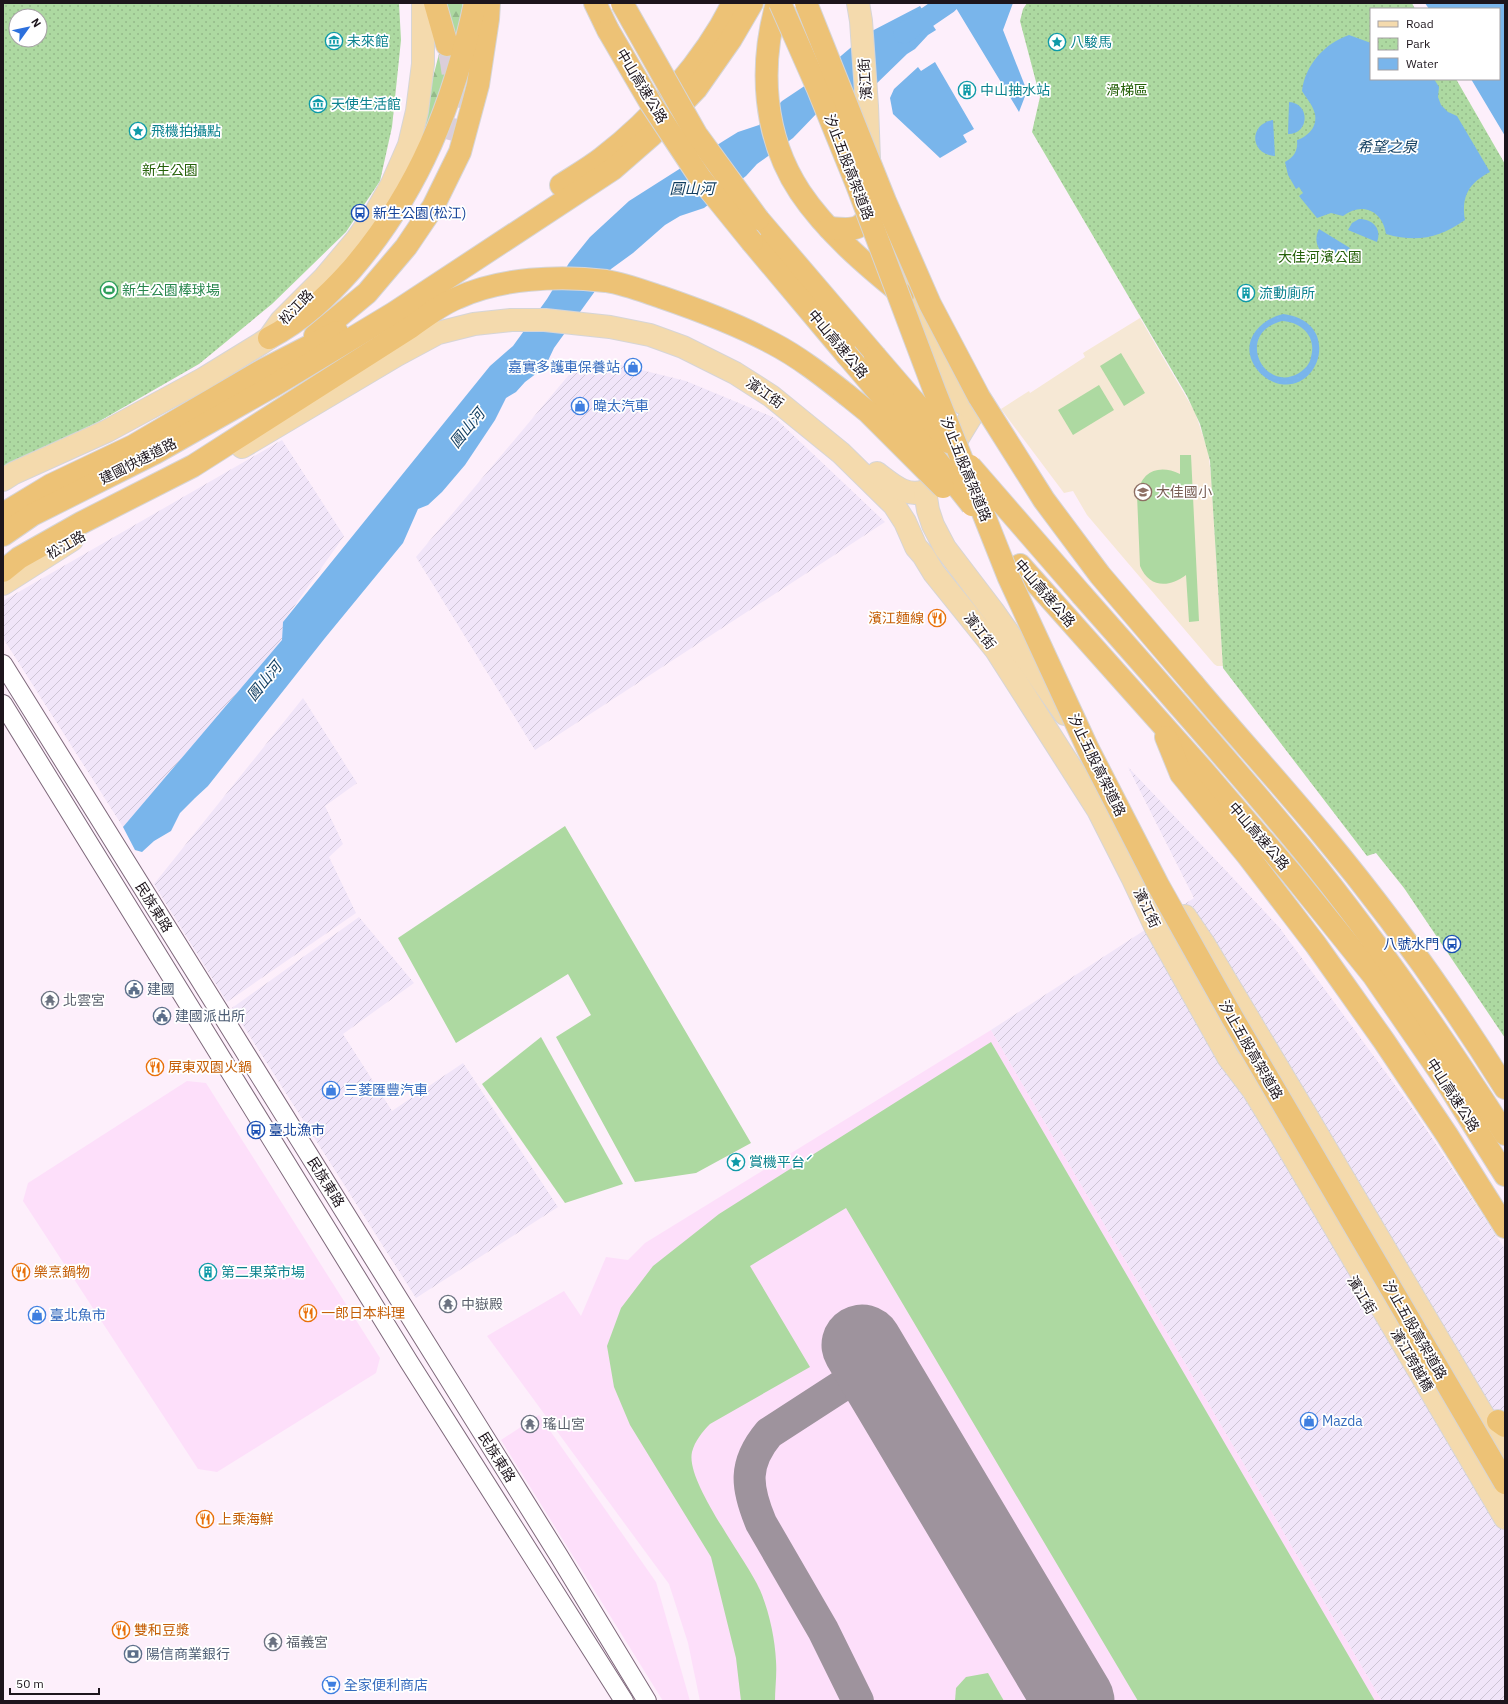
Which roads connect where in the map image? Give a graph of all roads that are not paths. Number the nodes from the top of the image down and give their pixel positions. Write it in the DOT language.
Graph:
graph roads {
  1 [pos="423,3"];
  2 [pos="435,3"];
  3 [pos="475,3"];
  4 [pos="489,3"];
  5 [pos="595,3"];
  6 [pos="622,3"];
  7 [pos="733,3"];
  8 [pos="752,3"];
  9 [pos="779,3"];
  10 [pos="806,3"];
  11 [pos="859,12"];
  12 [pos="447,45"];
  13 [pos="445,139"];
  14 [pos="869,155"];
  15 [pos="872,206"];
  16 [pos="829,228"];
  17 [pos="881,277"];
  18 [pos="907,298"];
  19 [pos="394,313"];
  20 [pos="411,327"];
  21 [pos="610,327"];
  22 [pos="269,338"];
  23 [pos="300,350"];
  24 [pos="268,378"];
  25 [pos="975,410"];
  26 [pos="255,439"];
  27 [pos="841,453"];
  28 [pos="3,480"];
  29 [pos="925,491"];
  30 [pos="3,514"];
  31 [pos="3,535"];
  32 [pos="3,552"];
  33 [pos="924,555"];
  34 [pos="1020,565"];
  35 [pos="3,571"];
  36 [pos="3,584"];
  37 [pos="3,664"];
  38 [pos="3,704"];
  39 [pos="1159,721"];
  40 [pos="180,948"];
  41 [pos="160,960"];
  42 [pos="1228,1057"];
  43 [pos="1279,1069"];
  44 [pos="1505,1088"];
  45 [pos="1505,1134"];
  46 [pos="1283,1139"];
  47 [pos="1505,1175"];
  48 [pos="1505,1227"];
  49 [pos="1503,1427"];
  50 [pos="1505,1452"];
  51 [pos="1505,1483"];
  52 [pos="1505,1518"];
  53 [pos="1505,1528"];
  54 [pos="624,1701"];
  55 [pos="647,1701"];
  1 -- 22 [label="main road, 松江路"];
  2 -- 12 [label="highway"];
  3 -- 22 [label="highway"];
  4 -- 23 [label="highway"];
  5 -- 34 [label="highway, 中山高速公路, bridge"];
  6 -- 45 [label="highway, 中山高速公路, bridge"];
  7 -- 23 [label="highway"];
  8 -- 19 [label="highway"];
  9 -- 16 [label="highway"];
  9 -- 51 [label="highway, 汐止五股高架道路, bridge"];
  10 -- 44 [label="highway, 汐止五股高架道路, bridge"];
  11 -- 14 [label="main road, 濱江街"];
  13 -- 24 [label="highway"];
  14 -- 15 [label="main road, 濱江街"];
  14 -- 18 [label="main road, 濱江街"];
  15 -- 16 [label="highway"];
  15 -- 17 [label="main road, 濱江街"];
  16 -- 17 [label="highway"];
  17 -- 18 [label="highway"];
  17 -- 25 [label="main road, 濱江街"];
  18 -- 25 [label="main road, 濱江街"];
  19 -- 24 [label="highway"];
  19 -- 32 [label="highway"];
  20 -- 26 [label="highway"];
  20 -- 34 [label="highway, bridge"];
  20 -- 35 [label="highway"];
  21 -- 26 [label="main road, 松江路"];
  21 -- 27 [label="main road, 濱江街"];
  22 -- 28 [label="main road, 松江路"];
  23 -- 24 [label="highway"];
  24 -- 30 [label="highway, 建國快速道路"];
  24 -- 31 [label="highway, 建國快速道路"];
  25 -- 29 [label="main road"];
  26 -- 36 [label="main road, 松江路"];
  27 -- 29 [label="main road"];
  27 -- 33 [label="main road, 濱江街"];
  29 -- 33 [label="main road"];
  29 -- 43 [label="main road, 濱江街"];
  33 -- 42 [label="main road, 濱江街"];
  34 -- 39 [label="highway, 中山高速公路"];
  37 -- 40 [label="street, 民族東路"];
  38 -- 41 [label="street, 民族東路"];
  39 -- 47 [label="highway, 中山高速公路"];
  39 -- 48 [label="highway"];
  40 -- 41 [label="street"];
  40 -- 55 [label="street, 民族東路"];
  41 -- 54 [label="street, 民族東路"];
  42 -- 46 [label="main road, 濱江街"];
  42 -- 53 [label="main road, 濱江街"];
  43 -- 49 [label="main road, 濱江街"];
  43 -- 50 [label="main road, 濱江街"];
  46 -- 52 [label="main road, 濱江跨越橋"];
}
